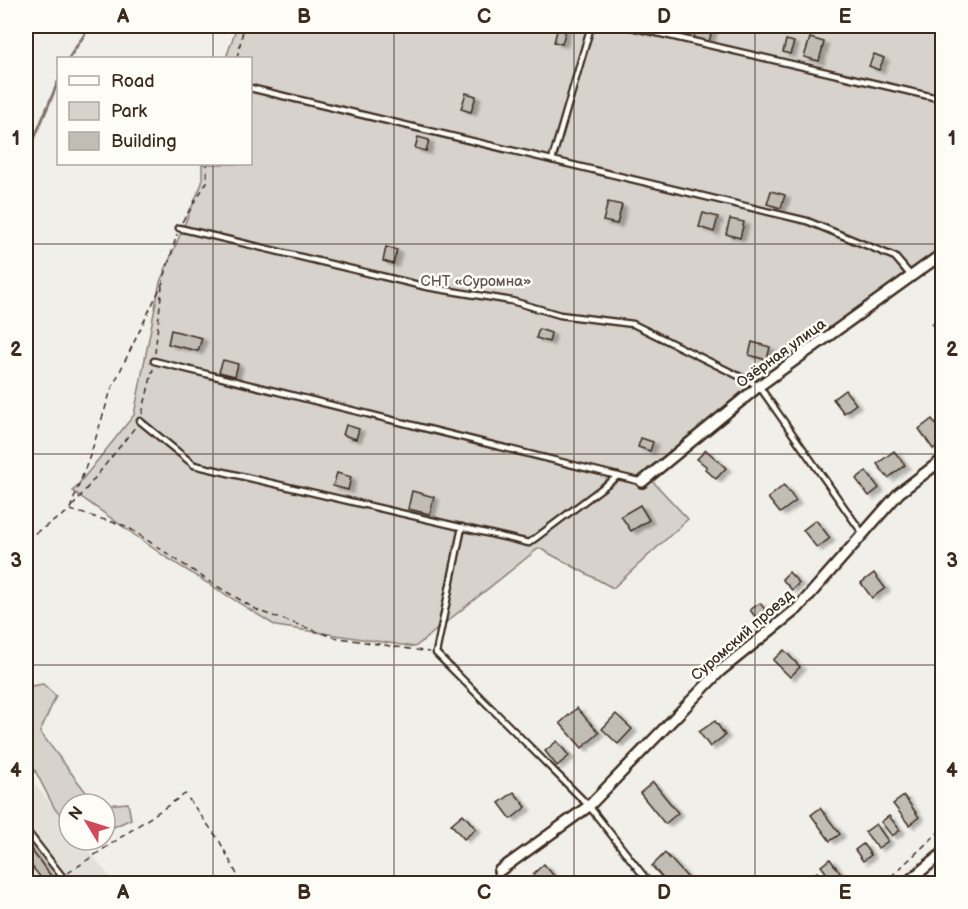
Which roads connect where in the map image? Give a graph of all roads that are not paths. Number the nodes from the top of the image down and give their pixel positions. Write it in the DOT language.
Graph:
graph roads {
  1 [pos="591,26"];
  2 [pos="627,26"];
  3 [pos="252,88"];
  4 [pos="942,99"];
  5 [pos="552,160"];
  6 [pos="178,228"];
  7 [pos="942,255"];
  8 [pos="912,277"];
  9 [pos="154,361"];
  10 [pos="759,386"];
  11 [pos="140,421"];
  12 [pos="942,460"];
  13 [pos="618,476"];
  14 [pos="642,482"];
  15 [pos="462,527"];
  16 [pos="863,534"];
  17 [pos="589,806"];
  18 [pos="26,830"];
  19 [pos="942,854"];
  20 [pos="499,871"];
  21 [pos="68,884"];
  22 [pos="650,884"];
  23 [pos="904,884"];
  1 -- 5 [label="lane"];
  2 -- 4 [label="lane"];
  3 -- 5 [label="lane"];
  5 -- 8 [label="lane"];
  6 -- 10 [label="lane"];
  7 -- 8 [label="street, Озёрная улица"];
  8 -- 10 [label="street, Озёрная улица"];
  9 -- 13 [label="lane"];
  10 -- 14 [label="street, Озёрная улица"];
  10 -- 16 [label="lane"];
  11 -- 15 [label="lane"];
  12 -- 16 [label="street, Суромский проезд"];
  13 -- 14 [label="lane"];
  13 -- 15 [label="lane"];
  15 -- 17 [label="lane"];
  16 -- 17 [label="street, Суромский проезд"];
  17 -- 20 [label="street, Суромский проезд"];
  17 -- 22 [label="lane"];
  18 -- 21 [label="lane"];
  19 -- 23 [label="street"];
}
